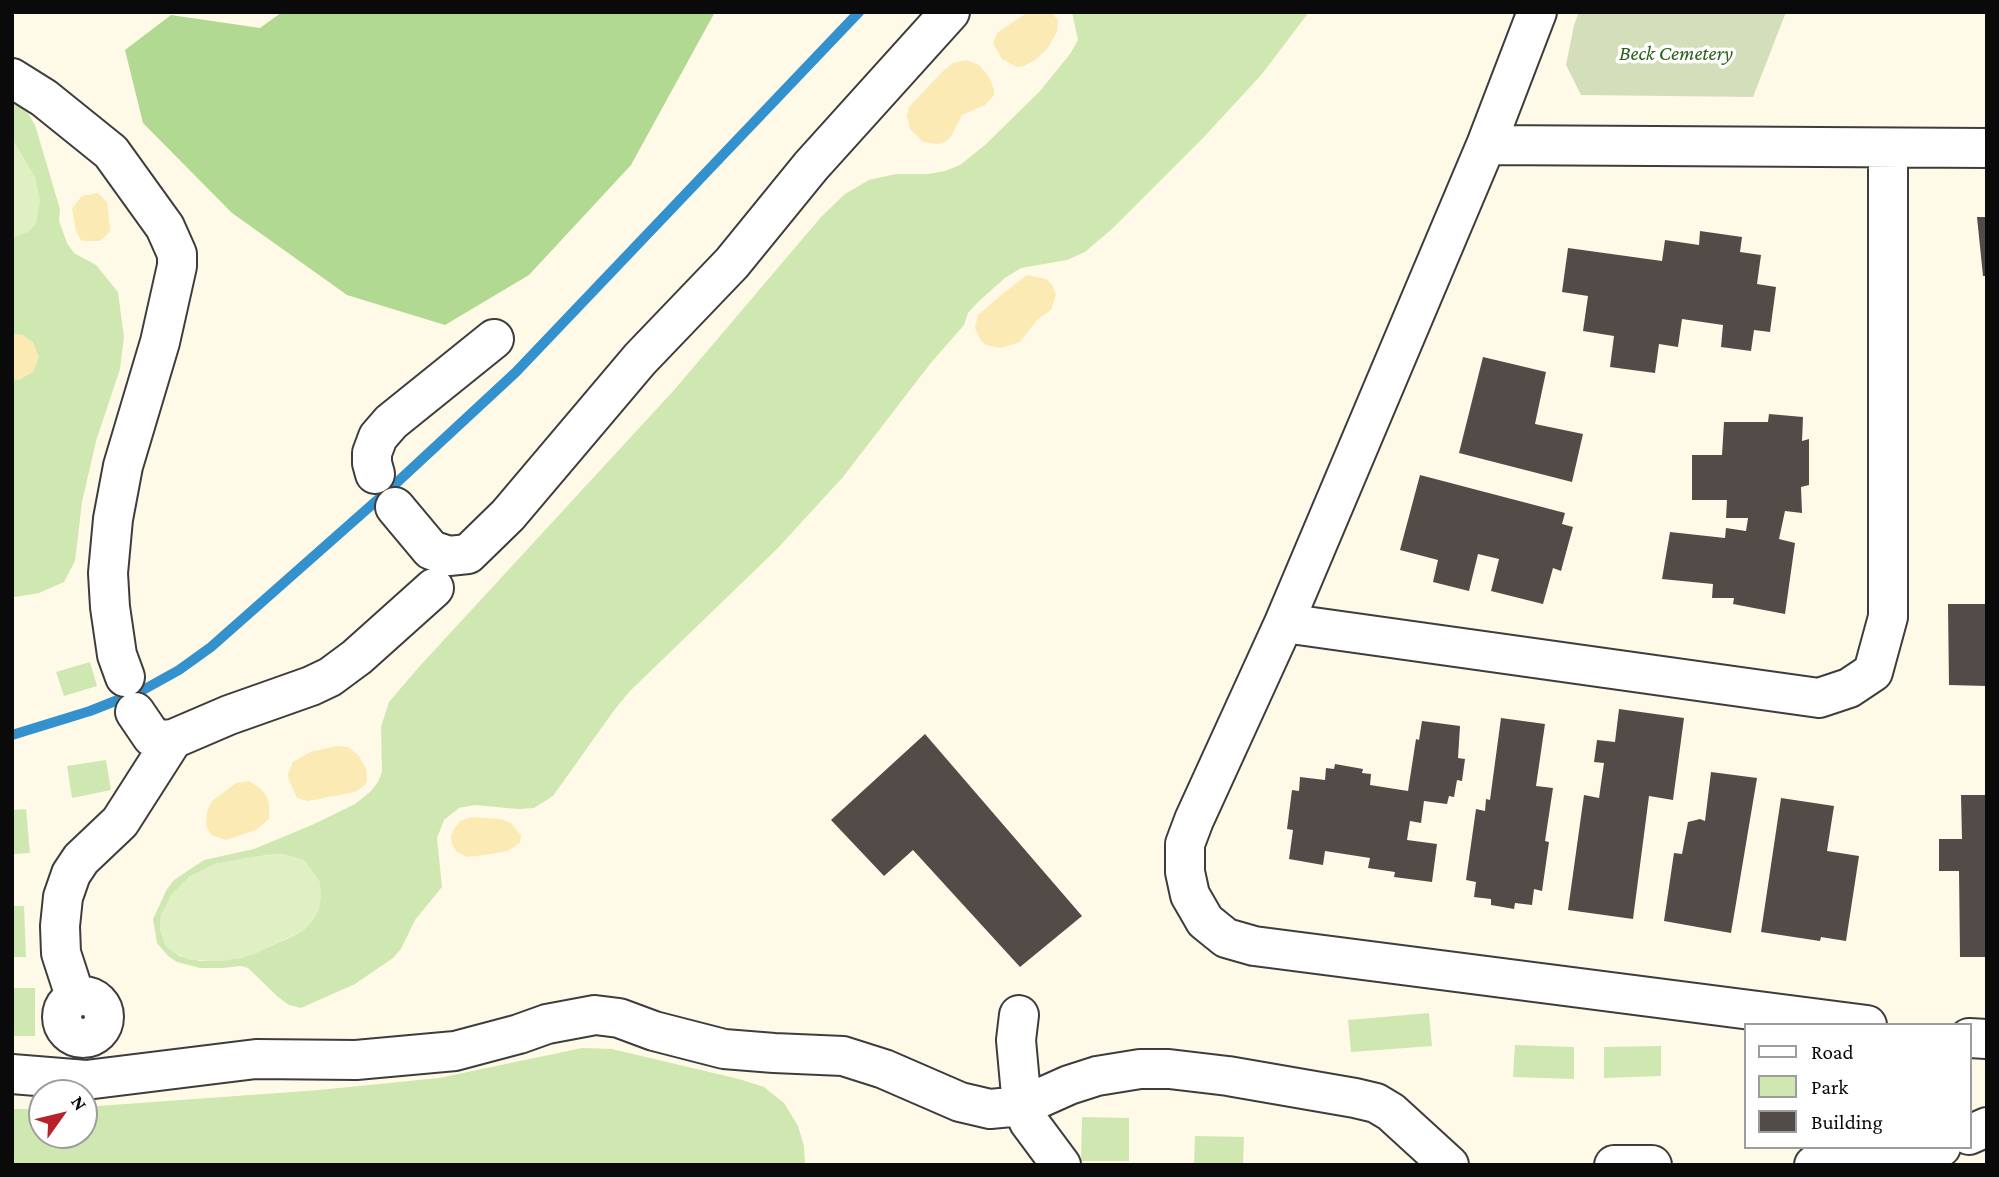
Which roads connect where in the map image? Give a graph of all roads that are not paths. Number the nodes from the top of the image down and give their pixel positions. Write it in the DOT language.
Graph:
graph roads {
  1 [pos="950,12"];
  2 [pos="1537,12"];
  3 [pos="12,78"];
  4 [pos="1486,145"];
  5 [pos="1888,148"];
  6 [pos="1987,148"];
  7 [pos="494,339"];
  8 [pos="375,474"];
  9 [pos="395,507"];
  10 [pos="449,552"];
  11 [pos="1284,623"];
  12 [pos="125,677"];
  13 [pos="75,996"];
  14 [pos="1019,1015"];
  15 [pos="1851,1023"];
  16 [pos="12,1074"];
  17 [pos="1022,1106"];
  18 [pos="1987,1127"];
  19 [pos="1971,1134"];
  20 [pos="1936,1149"];
  21 [pos="1061,1165"];
  22 [pos="1449,1165"];
  23 [pos="1615,1165"];
  24 [pos="1652,1165"];
  25 [pos="1814,1165"];
  1 -- 10 [label="street"];
  2 -- 4 [label="street"];
  3 -- 12 [label="street"];
  4 -- 5 [label="street"];
  4 -- 11 [label="street"];
  5 -- 6 [label="street"];
  5 -- 11 [label="street"];
  7 -- 8 [label="street"];
  9 -- 10 [label="street"];
  10 -- 13 [label="street"];
  11 -- 15 [label="street"];
  14 -- 17 [label="street"];
  16 -- 17 [label="street"];
  17 -- 21 [label="street"];
  17 -- 22 [label="street"];
  18 -- 19 [label="street"];
  20 -- 25 [label="street"];
  23 -- 24 [label="street"];
}
